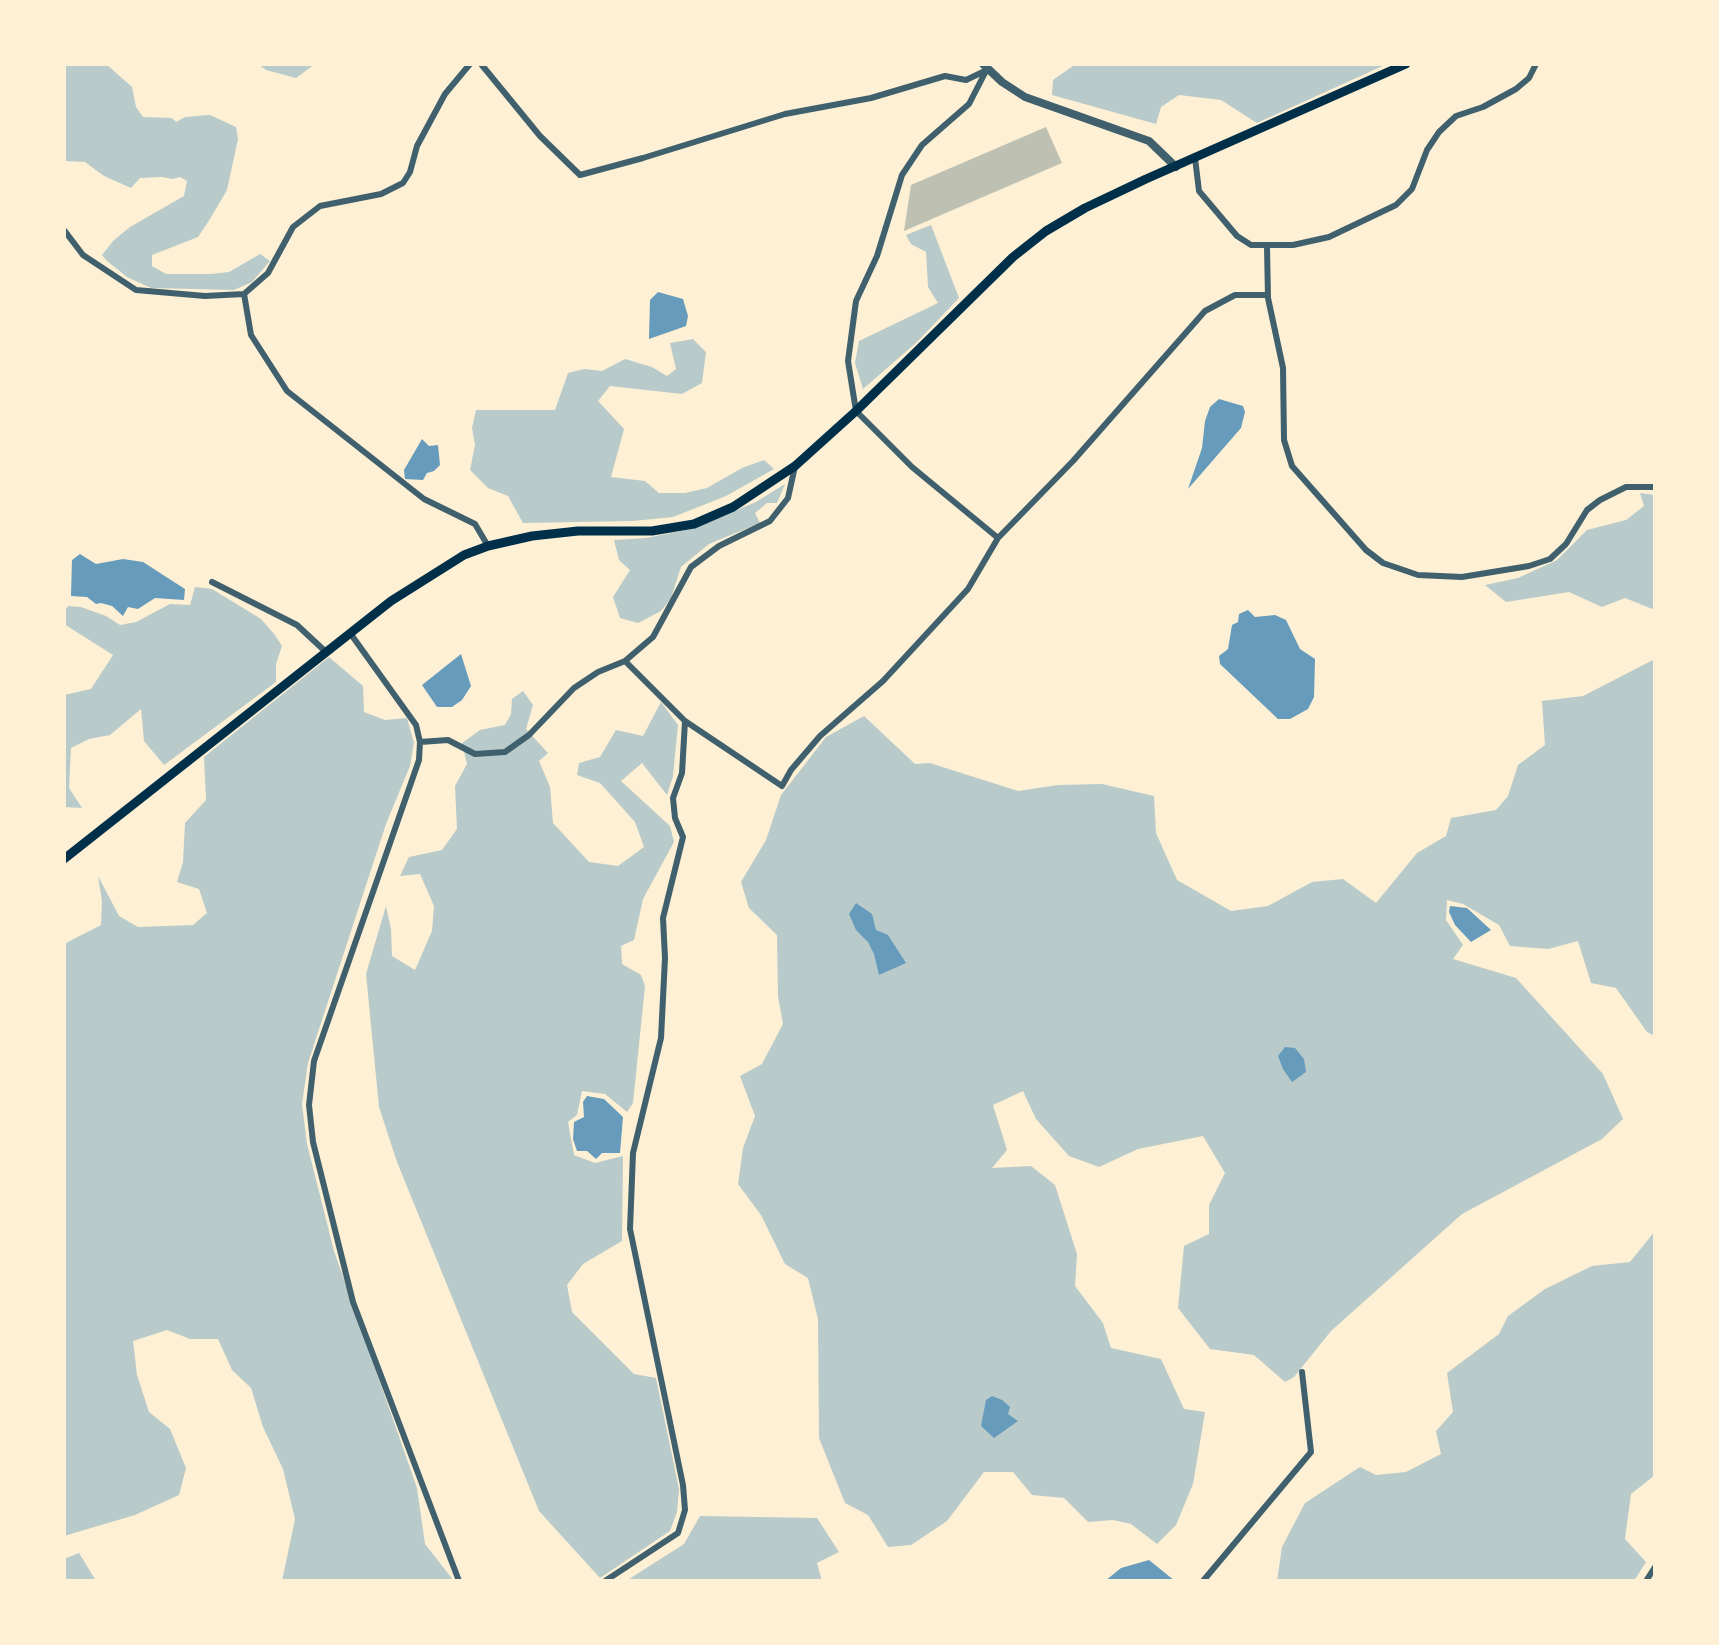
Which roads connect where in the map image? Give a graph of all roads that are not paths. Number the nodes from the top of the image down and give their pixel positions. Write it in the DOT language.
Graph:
graph roads {
  1 [pos="470,64"];
  2 [pos="481,64"];
  3 [pos="1406,64"];
  4 [pos="1536,64"];
  5 [pos="985,67"];
  6 [pos="1195,158"];
  7 [pos="1176,167"];
  8 [pos="64,230"];
  9 [pos="1267,247"];
  10 [pos="244,294"];
  11 [pos="1268,295"];
  12 [pos="856,411"];
  13 [pos="795,466"];
  14 [pos="1655,487"];
  15 [pos="998,538"];
  16 [pos="488,546"];
  17 [pos="212,582"];
  18 [pos="350,632"];
  19 [pos="326,652"];
  20 [pos="625,661"];
  21 [pos="685,721"];
  22 [pos="420,742"];
  23 [pos="64,859"];
  24 [pos="1302,1372"];
  25 [pos="1655,1567"];
  26 [pos="459,1581"];
  27 [pos="605,1581"];
  28 [pos="1203,1581"];
  29 [pos="1646,1581"];
  1 -- 10 [label="street"];
  2 -- 5 [label="street"];
  3 -- 6 [label="main road"];
  4 -- 9 [label="street"];
  5 -- 7 [label="street"];
  5 -- 12 [label="street"];
  6 -- 7 [label="main road"];
  6 -- 9 [label="street"];
  7 -- 12 [label="main road"];
  8 -- 10 [label="street"];
  9 -- 11 [label="street"];
  10 -- 16 [label="street"];
  11 -- 14 [label="street"];
  11 -- 15 [label="street"];
  12 -- 13 [label="main road"];
  12 -- 15 [label="street"];
  13 -- 16 [label="main road"];
  13 -- 20 [label="street"];
  15 -- 21 [label="street"];
  16 -- 18 [label="main road"];
  17 -- 19 [label="street"];
  18 -- 19 [label="main road"];
  18 -- 22 [label="street"];
  19 -- 23 [label="main road"];
  20 -- 21 [label="street"];
  20 -- 22 [label="street"];
  21 -- 27 [label="street"];
  22 -- 26 [label="street"];
  24 -- 28 [label="street"];
  25 -- 29 [label="street"];
}
